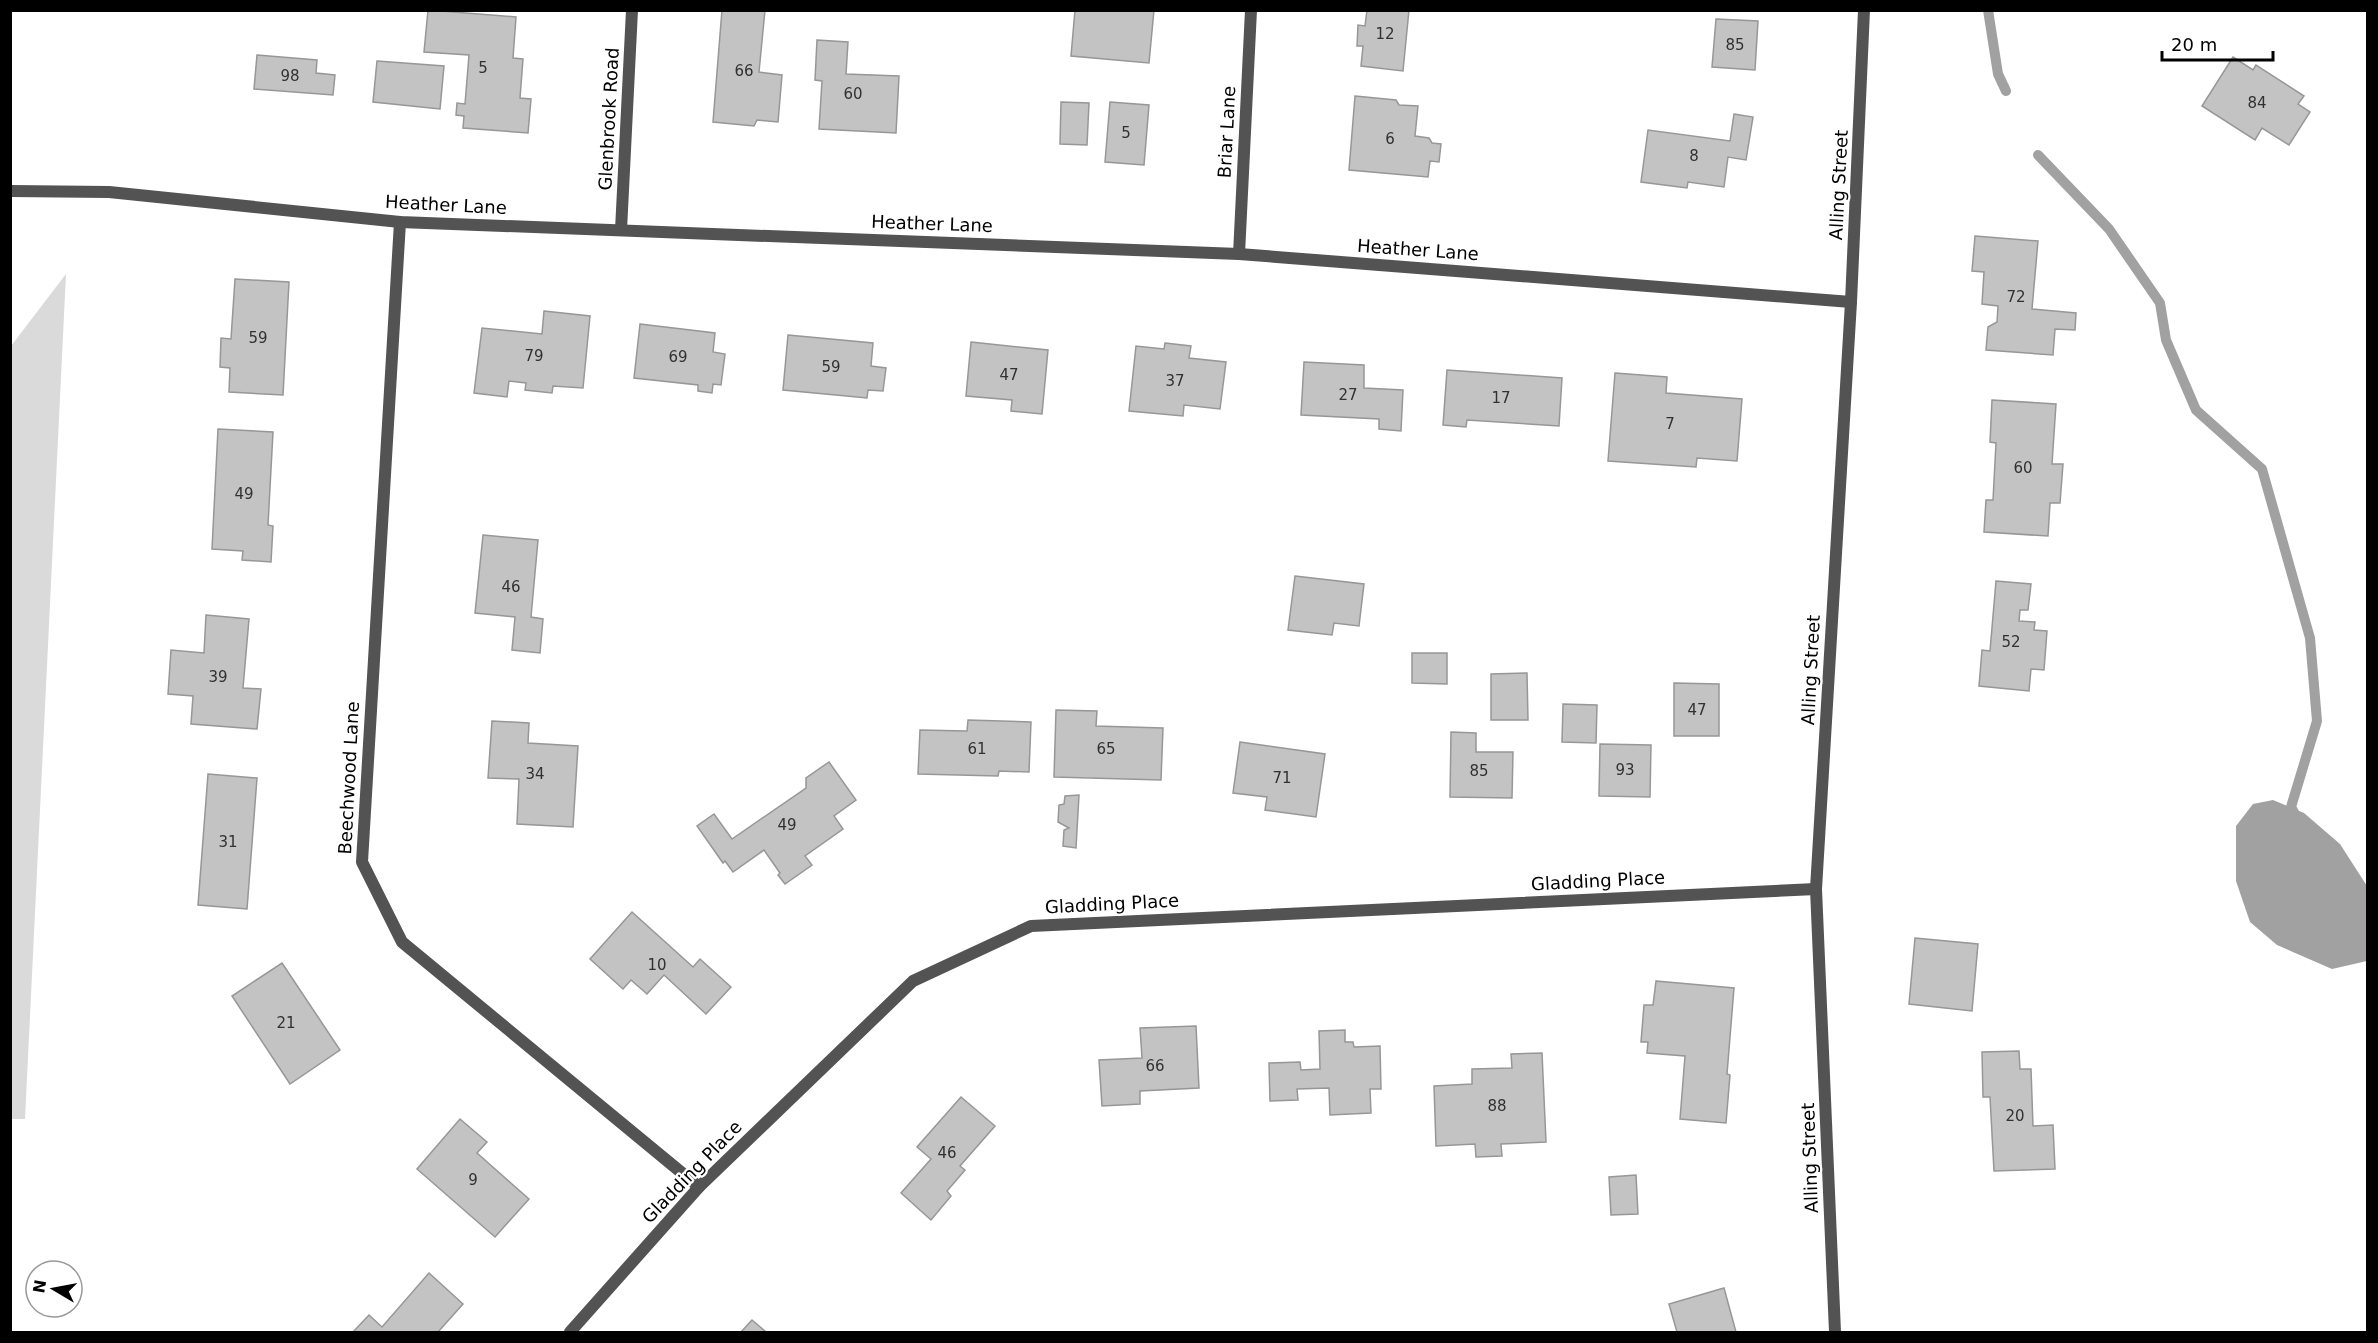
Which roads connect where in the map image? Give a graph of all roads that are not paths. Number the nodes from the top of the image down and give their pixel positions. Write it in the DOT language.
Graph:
graph roads {
  1 [pos="633,10"];
  2 [pos="1251,10"];
  3 [pos="1864,10"];
  4 [pos="10,191"];
  5 [pos="400,222"];
  6 [pos="621,230"];
  7 [pos="1239,254"];
  8 [pos="1851,302"];
  9 [pos="1816,889"];
  10 [pos="699,1186"];
  11 [pos="570,1332"];
  12 [pos="1835,1332"];
  1 -- 6 [label="street, Glenbrook Road"];
  2 -- 7 [label="street, Briar Lane"];
  3 -- 8 [label="street, Alling Street"];
  4 -- 5 [label="street, Heather Lane"];
  5 -- 6 [label="street, Heather Lane"];
  5 -- 10 [label="street, Beechwood Lane"];
  6 -- 7 [label="street, Heather Lane"];
  7 -- 8 [label="street, Heather Lane"];
  8 -- 9 [label="street, Alling Street"];
  9 -- 10 [label="street, Gladding Place"];
  9 -- 12 [label="street, Alling Street"];
  10 -- 11 [label="street, Gladding Place"];
}
